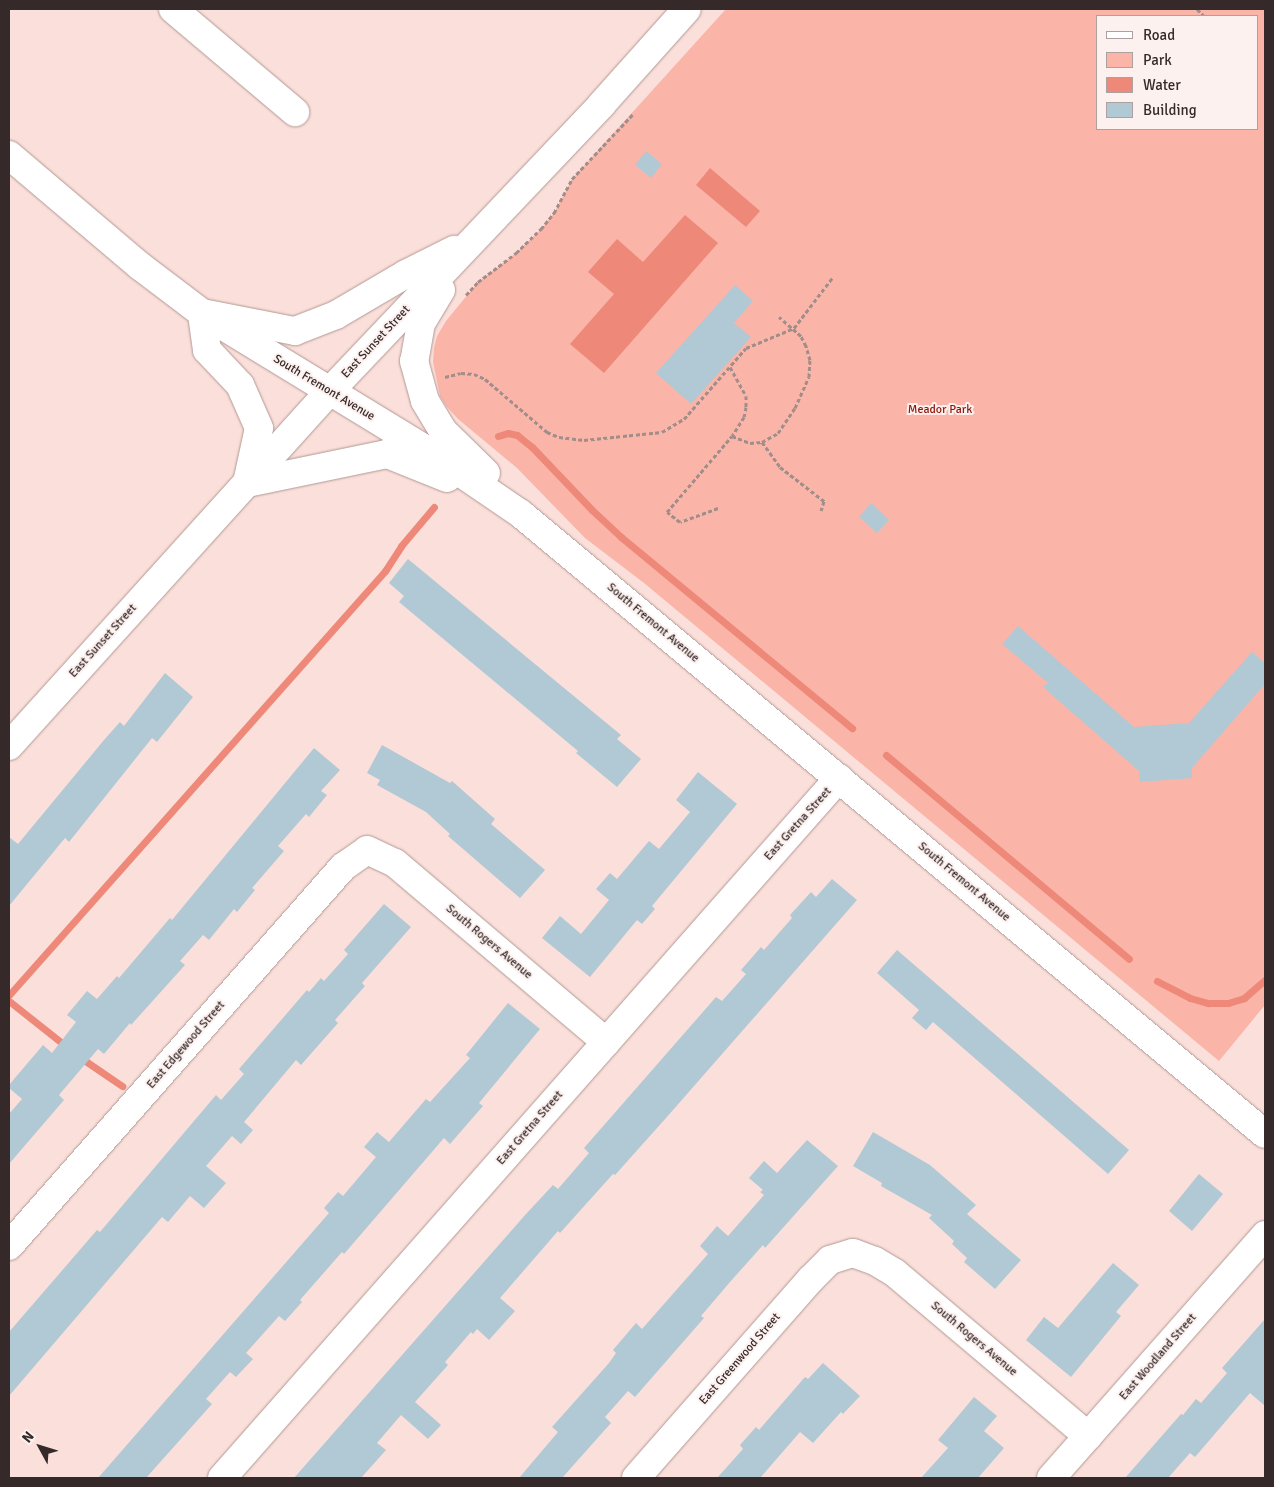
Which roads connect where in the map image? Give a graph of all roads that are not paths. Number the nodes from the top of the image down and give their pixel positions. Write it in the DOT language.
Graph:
graph roads {
  1 [pos="173,9"];
  2 [pos="687,9"];
  3 [pos="295,112"];
  4 [pos="12,166"];
  5 [pos="471,242"];
  6 [pos="202,313"];
  7 [pos="330,391"];
  8 [pos="247,482"];
  9 [pos="509,504"];
  10 [pos="9,746"];
  11 [pos="839,778"];
  12 [pos="368,850"];
  13 [pos="606,1042"];
  14 [pos="1265,1134"];
  15 [pos="1265,1235"];
  16 [pos="9,1246"];
  17 [pos="853,1253"];
  18 [pos="1088,1436"];
  19 [pos="222,1478"];
  20 [pos="636,1478"];
  21 [pos="1051,1478"];
  1 -- 3 [label="main road"];
  2 -- 5 [label="main road, East Sunset Street"];
  4 -- 6 [label="main road, South Fremont Avenue"];
  5 -- 6 [label="main road"];
  5 -- 7 [label="main road, East Sunset Street"];
  5 -- 9 [label="main road"];
  6 -- 7 [label="main road, South Fremont Avenue"];
  6 -- 8 [label="main road"];
  7 -- 8 [label="main road, East Sunset Street"];
  7 -- 9 [label="main road, South Fremont Avenue"];
  8 -- 9 [label="main road"];
  8 -- 10 [label="main road, East Sunset Street"];
  9 -- 11 [label="main road, South Fremont Avenue"];
  11 -- 13 [label="main road, East Gretna Street"];
  11 -- 14 [label="main road, South Fremont Avenue"];
  12 -- 13 [label="main road, South Rogers Avenue"];
  12 -- 16 [label="main road, East Edgewood Street"];
  13 -- 19 [label="main road, East Gretna Street"];
  15 -- 18 [label="main road, East Woodland Street"];
  17 -- 18 [label="main road, South Rogers Avenue"];
  17 -- 20 [label="main road, East Greenwood Street"];
  18 -- 21 [label="main road, East Woodland Street"];
}
